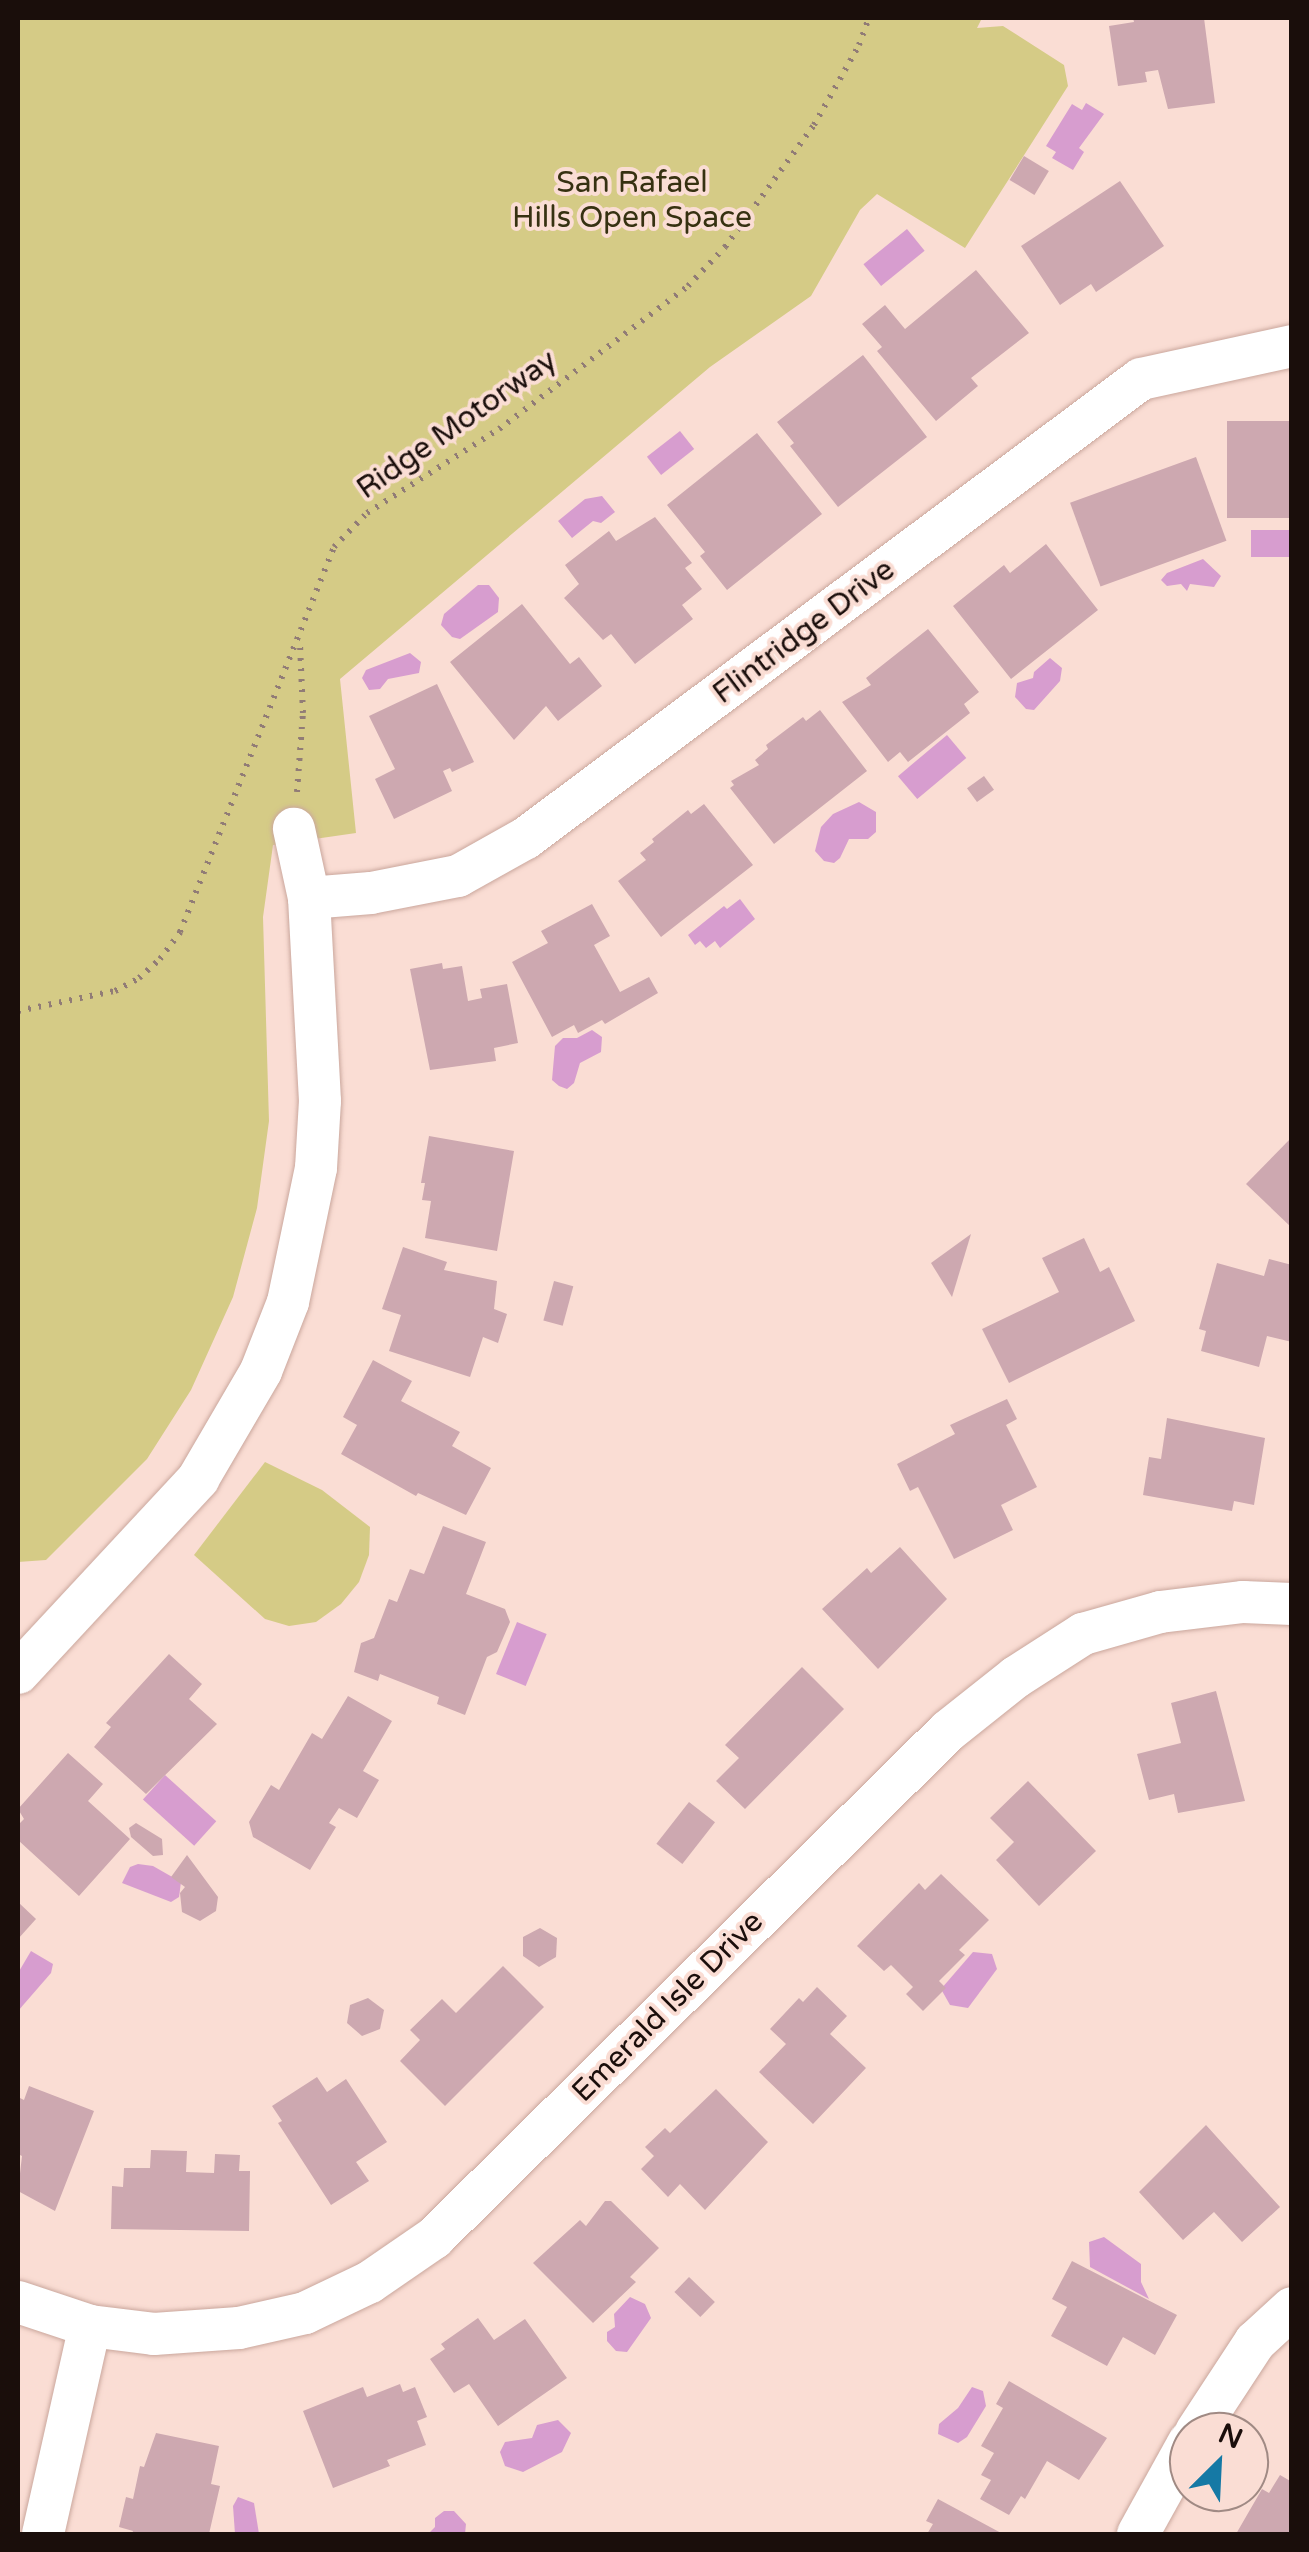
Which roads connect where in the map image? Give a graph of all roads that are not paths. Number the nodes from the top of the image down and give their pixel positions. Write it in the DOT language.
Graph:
graph roads {
  1 [pos="1292,346"];
  2 [pos="294,829"];
  3 [pos="309,898"];
  4 [pos="1292,1604"];
  5 [pos="18,1673"];
  6 [pos="18,2302"];
  7 [pos="1292,2308"];
  8 [pos="90,2326"];
  9 [pos="1209,2412"];
  10 [pos="1169,2478"];
  11 [pos="44,2534"];
  12 [pos="1138,2534"];
  1 -- 3 [label="street, Flintridge Drive"];
  2 -- 3 [label="street"];
  3 -- 5 [label="street"];
  4 -- 8 [label="street, Emerald Isle Drive"];
  6 -- 8 [label="street, Emerald Isle Drive"];
  7 -- 9 [label="street"];
  8 -- 11 [label="street"];
  10 -- 12 [label="street"];
}
